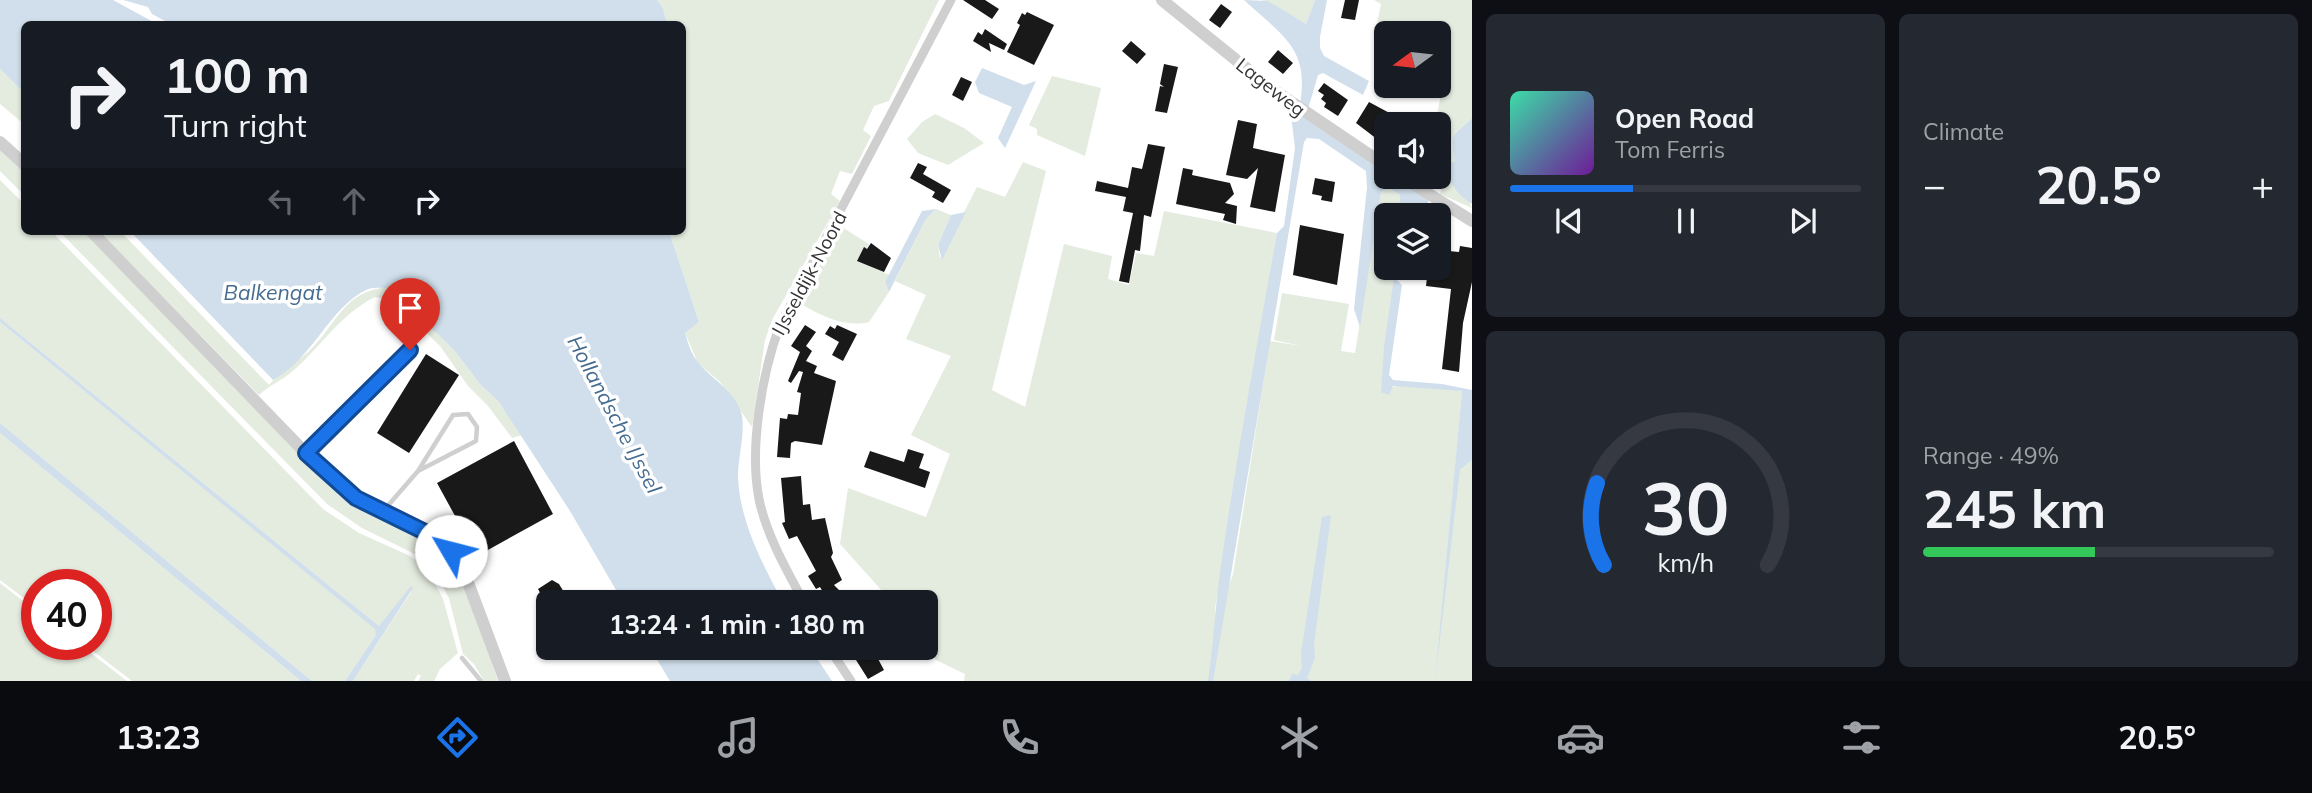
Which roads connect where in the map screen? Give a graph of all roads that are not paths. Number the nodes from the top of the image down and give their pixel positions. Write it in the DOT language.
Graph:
graph roads {
  1 [pos="951,0"];
  2 [pos="1162,0"];
  3 [pos="0,142"];
  4 [pos="1374,158"];
  5 [pos="21,161"];
  6 [pos="1421,189"];
  7 [pos="1472,221"];
  8 [pos="96,235"];
  9 [pos="410,350"];
  10 [pos="306,453"];
  11 [pos="418,471"];
  12 [pos="382,512"];
  13 [pos="798,590"];
  14 [pos="462,658"];
  15 [pos="837,660"];
  16 [pos="481,681"];
  17 [pos="505,681"];
  18 [pos="851,681"];
  1 -- 13 [label="street, IJsseldijk-Noord"];
  2 -- 4 [label="street, Lageweg"];
  3 -- 5 [label="street"];
  6 -- 7 [label="street"];
  8 -- 10 [label="street"];
  9 -- 10 [label="lane"];
  10 -- 12 [label="street"];
  11 -- 11 [label="lane"];
  11 -- 12 [label="lane"];
  12 -- 17 [label="street"];
  14 -- 16 [label="lane"];
  15 -- 18 [label="street"];
}
